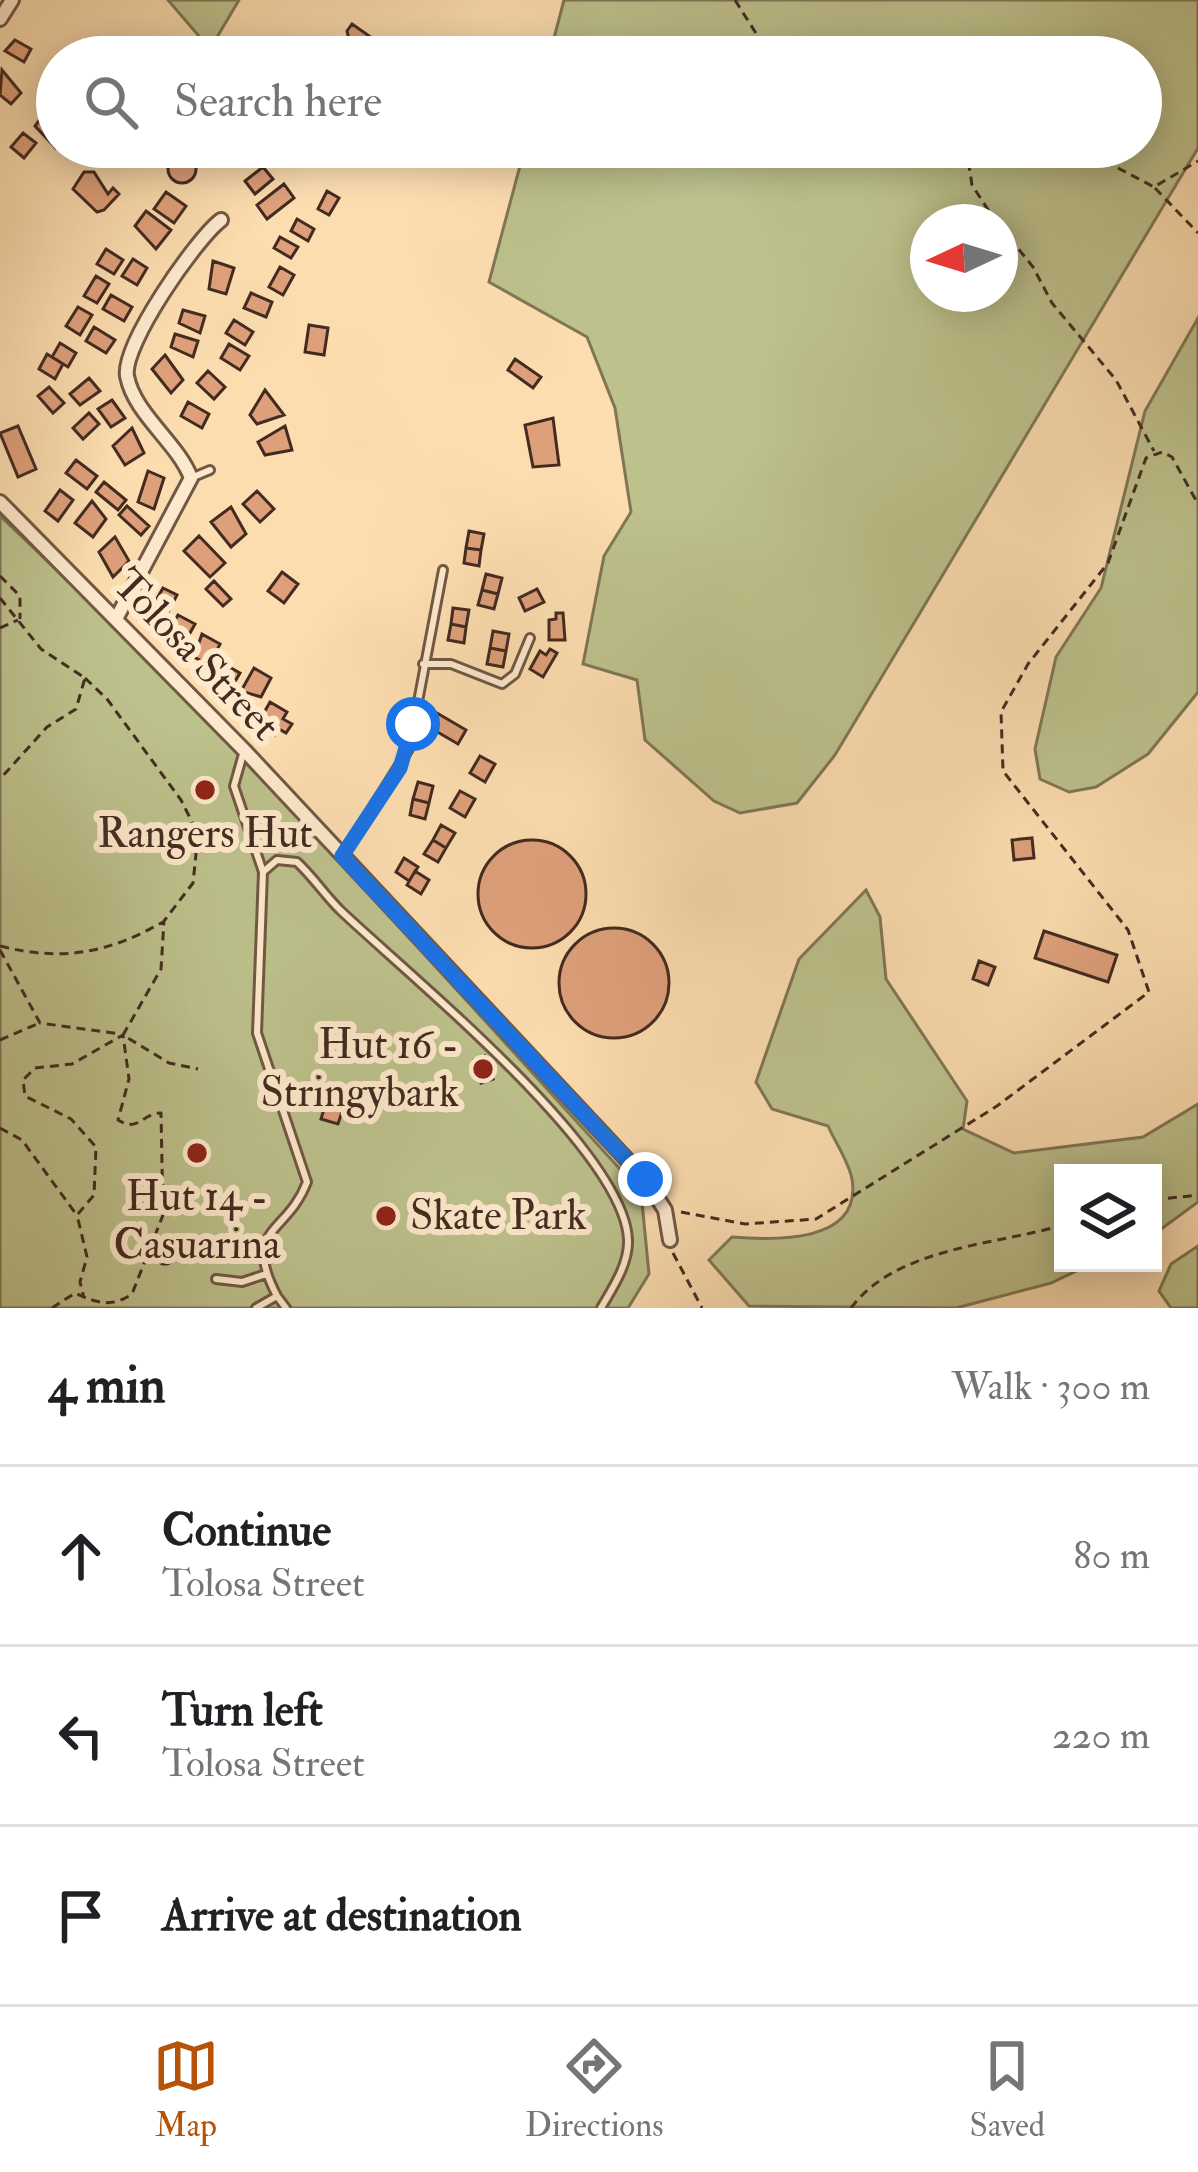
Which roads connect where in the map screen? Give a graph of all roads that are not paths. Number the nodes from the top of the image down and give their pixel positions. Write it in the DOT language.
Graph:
graph roads {
  1 [pos="12,0"];
  2 [pos="0,19"];
  3 [pos="221,220"];
  4 [pos="210,470"];
  5 [pos="191,478"];
  6 [pos="0,502"];
  7 [pos="443,570"];
  8 [pos="116,619"];
  9 [pos="530,638"];
  10 [pos="423,664"];
  11 [pos="245,751"];
  12 [pos="342,856"];
  13 [pos="263,872"];
  14 [pos="670,1240"];
  15 [pos="266,1274"];
  16 [pos="216,1279"];
  17 [pos="278,1296"];
  18 [pos="256,1308"];
  19 [pos="286,1308"];
  20 [pos="601,1308"];
  1 -- 2 [label="street"];
  3 -- 5 [label="street"];
  4 -- 5 [label="lane"];
  5 -- 8 [label="street"];
  6 -- 8 [label="street, Tolosa Street"];
  7 -- 10 [label="lane"];
  8 -- 11 [label="street, Tolosa Street"];
  9 -- 10 [label="lane"];
  10 -- 12 [label="lane"];
  11 -- 12 [label="street, Tolosa Street"];
  11 -- 13 [label="lane"];
  12 -- 14 [label="street, Tolosa Street"];
  13 -- 15 [label="lane"];
  13 -- 20 [label="lane"];
  15 -- 16 [label="lane"];
  15 -- 17 [label="lane"];
  17 -- 18 [label="lane"];
  17 -- 19 [label="lane"];
}
